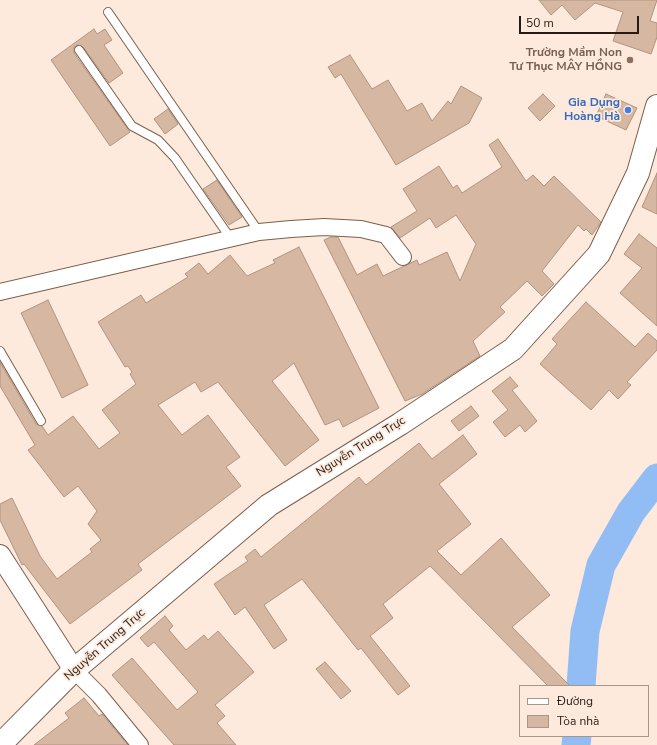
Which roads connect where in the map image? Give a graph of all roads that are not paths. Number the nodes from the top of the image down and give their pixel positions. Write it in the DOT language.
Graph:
graph roads {
  1 [pos="108,12"];
  2 [pos="79,50"];
  3 [pos="657,106"];
  4 [pos="259,232"];
  5 [pos="231,239"];
  6 [pos="403,257"];
  7 [pos="0,292"];
  8 [pos="0,351"];
  9 [pos="41,421"];
  10 [pos="0,555"];
  11 [pos="74,670"];
  12 [pos="0,745"];
  13 [pos="140,745"];
  1 -- 4 [label="lane"];
  2 -- 5 [label="lane"];
  3 -- 11 [label="main road, Nguyễn Trung Trực"];
  4 -- 5 [label="street"];
  4 -- 6 [label="street"];
  5 -- 7 [label="street"];
  8 -- 9 [label="lane"];
  10 -- 11 [label="street"];
  11 -- 12 [label="main road, Nguyễn Trung Trực"];
  11 -- 13 [label="street"];
}
